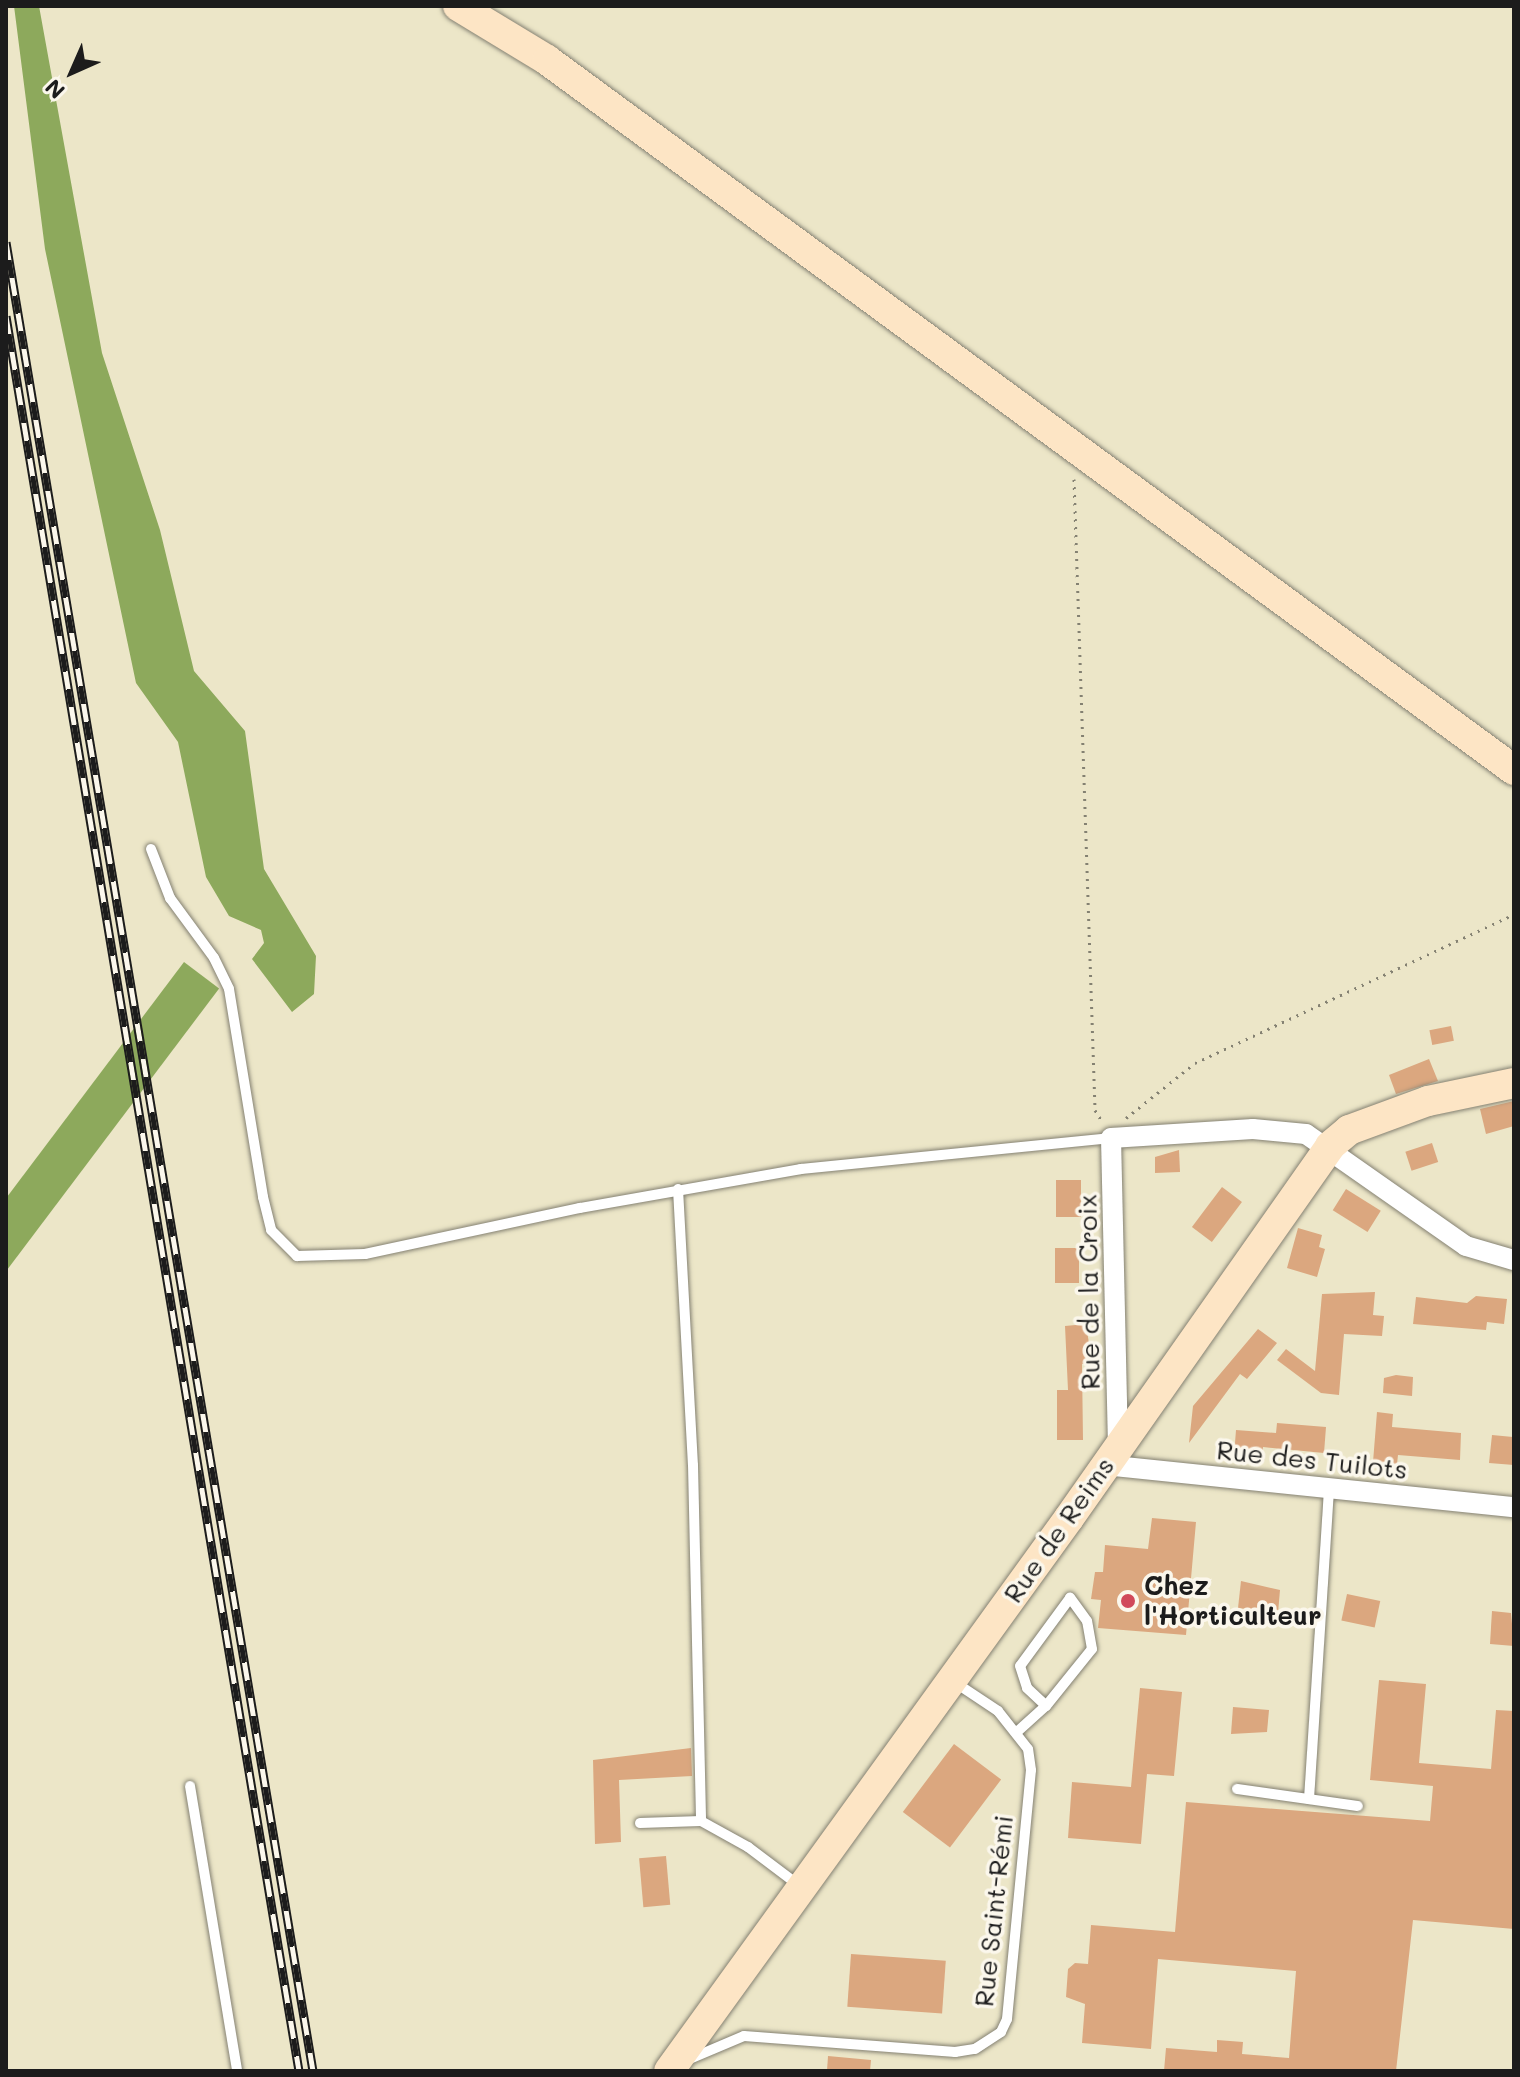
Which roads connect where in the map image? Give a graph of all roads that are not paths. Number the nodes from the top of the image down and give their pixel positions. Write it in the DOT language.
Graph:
graph roads {
  1 [pos="458,6"];
  2 [pos="1514,770"];
  3 [pos="151,849"];
  4 [pos="1514,1083"];
  5 [pos="1111,1138"];
  6 [pos="1330,1146"];
  7 [pos="678,1189"];
  8 [pos="1514,1260"];
  9 [pos="1112,1456"];
  10 [pos="1329,1488"];
  11 [pos="1514,1507"];
  12 [pos="952,1680"];
  13 [pos="1046,1706"];
  14 [pos="1018,1731"];
  15 [pos="190,1786"];
  16 [pos="1237,1789"];
  17 [pos="1309,1799"];
  18 [pos="1358,1806"];
  19 [pos="701,1821"];
  20 [pos="640,1823"];
  21 [pos="802,1887"];
  22 [pos="237,2071"];
  23 [pos="671,2071"];
  1 -- 2 [label="street"];
  3 -- 7 [label="lane"];
  4 -- 6 [label="street, Rue de Reims"];
  5 -- 6 [label="street"];
  5 -- 7 [label="lane"];
  5 -- 9 [label="street, Rue de la Croix"];
  6 -- 8 [label="street"];
  6 -- 9 [label="street, Rue de Reims"];
  7 -- 19 [label="lane"];
  9 -- 10 [label="street, Rue des Tuilots"];
  9 -- 12 [label="street, Rue de Reims"];
  10 -- 11 [label="street, Rue des Tuilots"];
  10 -- 17 [label="lane"];
  12 -- 14 [label="lane"];
  12 -- 21 [label="street, Rue de Reims"];
  13 -- 13 [label="lane"];
  13 -- 14 [label="lane"];
  14 -- 23 [label="lane, Rue Saint-Rémi"];
  15 -- 22 [label="lane"];
  16 -- 17 [label="lane"];
  17 -- 18 [label="lane"];
  19 -- 20 [label="lane"];
  19 -- 21 [label="lane"];
  21 -- 23 [label="street, Rue de Reims"];
}
